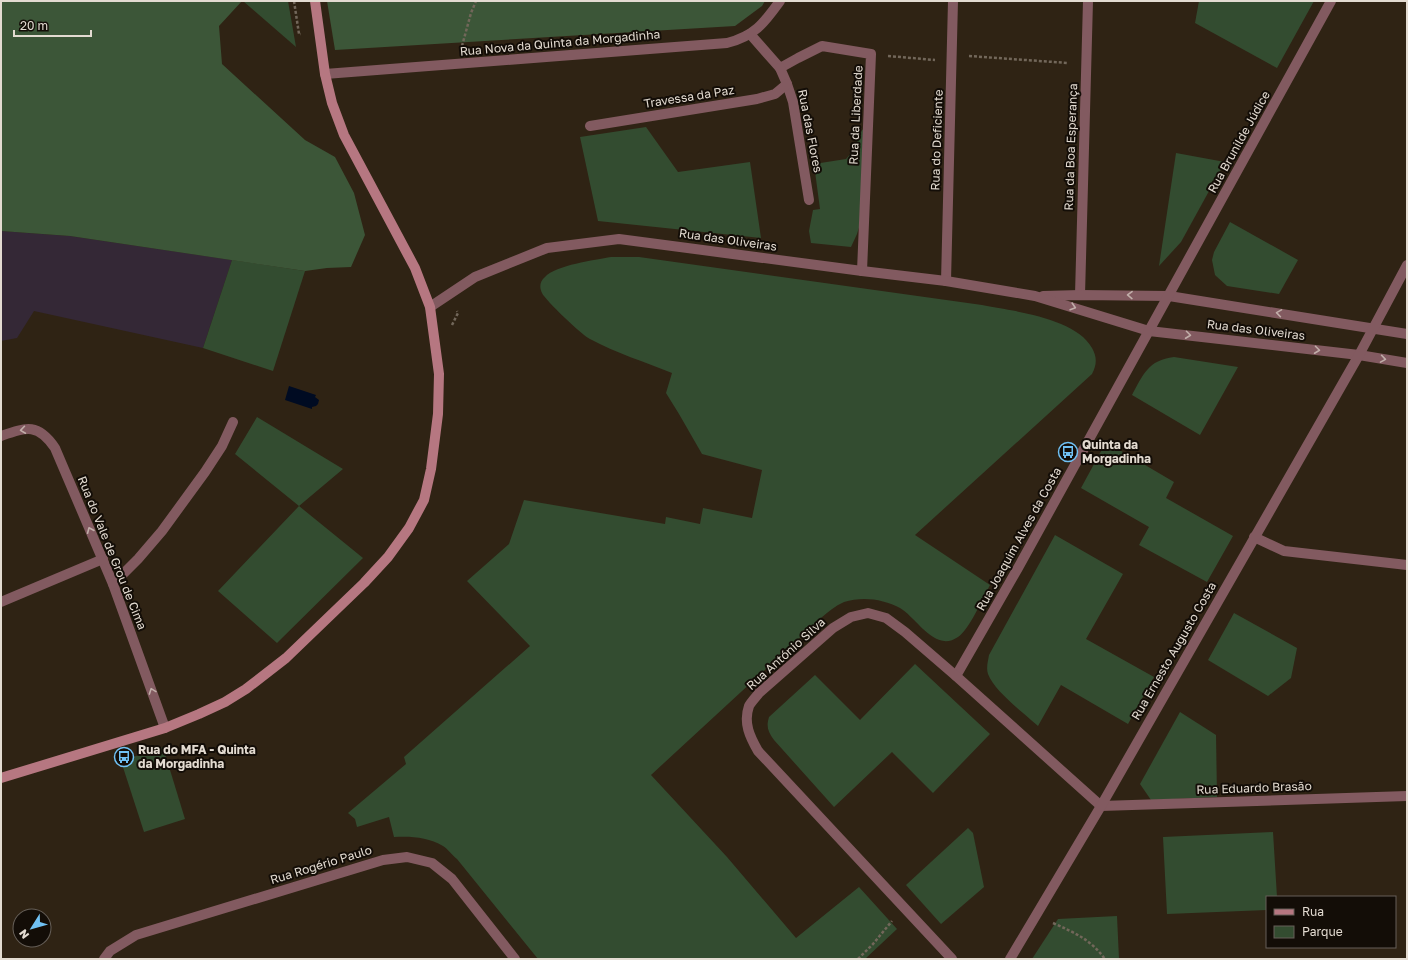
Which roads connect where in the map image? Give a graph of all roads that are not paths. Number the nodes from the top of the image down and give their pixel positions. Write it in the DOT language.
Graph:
graph roads {
  1 [pos="314,1"];
  2 [pos="780,1"];
  3 [pos="953,1"];
  4 [pos="1088,1"];
  5 [pos="1331,1"];
  6 [pos="750,34"];
  7 [pos="780,68"];
  8 [pos="325,74"];
  9 [pos="787,84"];
  10 [pos="590,126"];
  11 [pos="809,200"];
  12 [pos="1407,265"];
  13 [pos="862,271"];
  14 [pos="946,280"];
  15 [pos="1080,295"];
  16 [pos="1035,296"];
  17 [pos="1169,296"];
  18 [pos="430,307"];
  19 [pos="1373,328"];
  20 [pos="1149,331"];
  21 [pos="1407,334"];
  22 [pos="1359,355"];
  23 [pos="1407,363"];
  24 [pos="233,422"];
  25 [pos="1,436"];
  26 [pos="1254,537"];
  27 [pos="103,559"];
  28 [pos="1407,565"];
  29 [pos="113,584"];
  30 [pos="1,602"];
  31 [pos="956,676"];
  32 [pos="165,728"];
  33 [pos="1,778"];
  34 [pos="1407,796"];
  35 [pos="1101,806"];
  36 [pos="104,959"];
  37 [pos="516,959"];
  38 [pos="952,959"];
  39 [pos="1010,959"];
  1 -- 8 [label="main road"];
  2 -- 6 [label="street, Rua Nova da Quinta da Morgadinha"];
  3 -- 14 [label="street, Rua do Deficiente"];
  4 -- 15 [label="street, Rua da Boa Esperança"];
  5 -- 17 [label="street, Rua Brunilde Júdice"];
  6 -- 7 [label="street"];
  6 -- 8 [label="street, Rua Nova da Quinta da Morgadinha"];
  7 -- 9 [label="street, Rua das Flores"];
  7 -- 13 [label="street, Rua da Liberdade"];
  8 -- 18 [label="main road"];
  9 -- 10 [label="street, Travessa da Paz"];
  9 -- 11 [label="street, Rua das Flores"];
  12 -- 19 [label="street"];
  13 -- 14 [label="street, Rua das Oliveiras"];
  13 -- 18 [label="street, Rua das Oliveiras"];
  14 -- 16 [label="street, Rua das Oliveiras"];
  15 -- 16 [label="street, Rua das Oliveiras"];
  17 -- 15 [label="street, Rua das Oliveiras, one-way"];
  16 -- 20 [label="street, Rua das Oliveiras, one-way"];
  19 -- 17 [label="street, Rua das Oliveiras, one-way"];
  17 -- 20 [label="street"];
  18 -- 32 [label="main road"];
  19 -- 21 [label="street, Rua das Oliveiras"];
  19 -- 22 [label="street"];
  20 -- 22 [label="street, Rua das Oliveiras, one-way"];
  20 -- 31 [label="street, Rua Joaquim Alves da Costa"];
  22 -- 23 [label="street, Rua das Oliveiras, one-way"];
  22 -- 26 [label="street, Rua Ernesto Augusto Costa"];
  24 -- 29 [label="street"];
  27 -- 25 [label="street, Rua do Vale de Grou de Cima, one-way"];
  26 -- 28 [label="street"];
  26 -- 35 [label="street, Rua Ernesto Augusto Costa"];
  27 -- 29 [label="street, Rua do Vale de Grou de Cima"];
  27 -- 30 [label="street"];
  32 -- 29 [label="street, Rua do Vale de Grou de Cima, one-way"];
  31 -- 35 [label="street, Rua António Silva"];
  31 -- 38 [label="street, Rua António Silva"];
  32 -- 33 [label="main road"];
  34 -- 35 [label="street, Rua Eduardo Brasão"];
  35 -- 39 [label="street, Rua Ernesto Augusto Costa"];
  36 -- 37 [label="street, Rua Rogério Paulo"];
}
